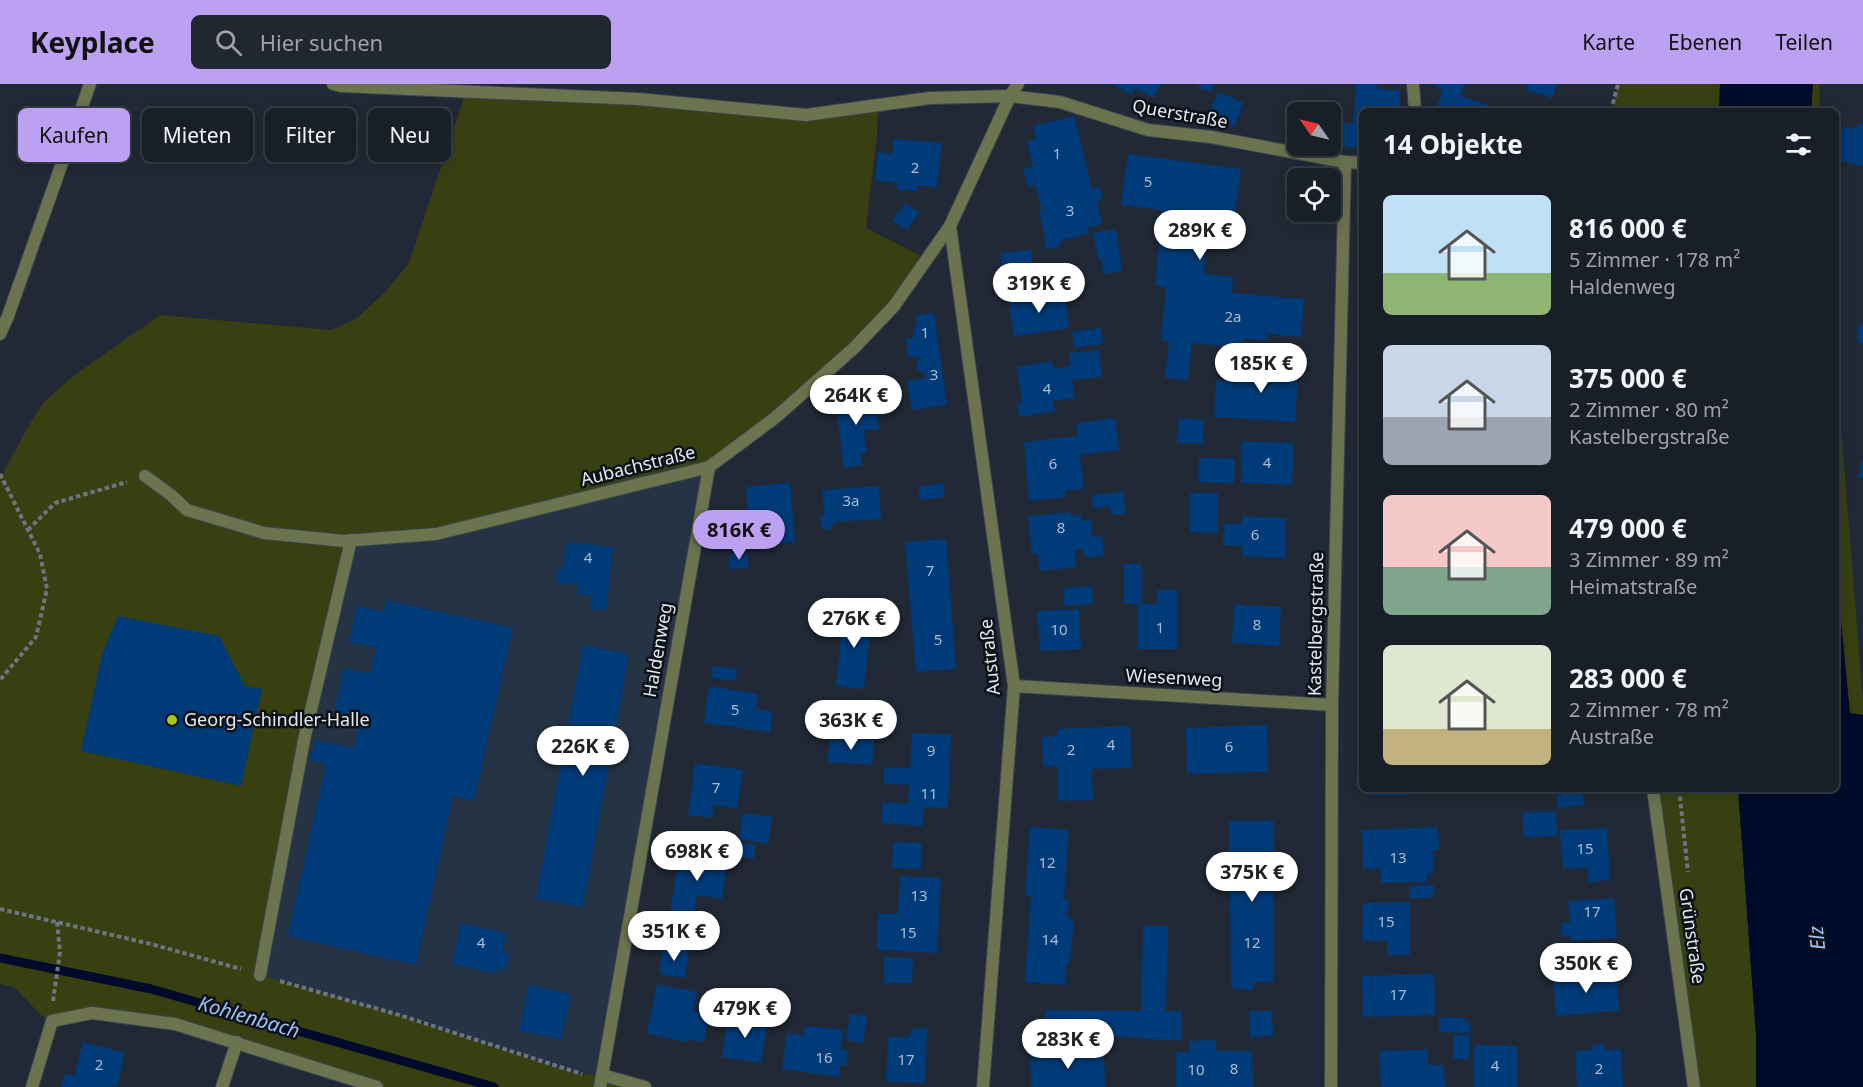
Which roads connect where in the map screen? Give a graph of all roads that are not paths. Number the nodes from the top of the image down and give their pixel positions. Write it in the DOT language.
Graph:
graph roads {
  1 [pos="90,84"];
  2 [pos="333,84"];
  3 [pos="1018,84"];
  4 [pos="1413,84"];
  5 [pos="372,86"];
  6 [pos="1010,96"];
  7 [pos="1415,108"];
  8 [pos="1345,162"];
  9 [pos="1359,163"];
  10 [pos="950,226"];
  11 [pos="0,334"];
  12 [pos="709,467"];
  13 [pos="145,477"];
  14 [pos="351,540"];
  15 [pos="1014,686"];
  16 [pos="1332,705"];
  17 [pos="1653,792"];
  18 [pos="260,975"];
  19 [pos="237,1042"];
  20 [pos="601,1081"];
  21 [pos="32,1087"];
  22 [pos="222,1087"];
  23 [pos="377,1087"];
  24 [pos="645,1087"];
  25 [pos="983,1087"];
  26 [pos="1331,1087"];
  27 [pos="1694,1087"];
  1 -- 11 [label="street"];
  2 -- 5 [label="street, Querstraße"];
  3 -- 6 [label="street, Aubachstraße"];
  4 -- 7 [label="street"];
  5 -- 6 [label="street, Querstraße"];
  6 -- 8 [label="street, Querstraße"];
  6 -- 10 [label="street, Aubachstraße"];
  8 -- 9 [label="street"];
  8 -- 16 [label="street, Kastelbergstraße"];
  10 -- 12 [label="street, Aubachstraße"];
  10 -- 15 [label="street, Austraße"];
  12 -- 14 [label="street, Aubachstraße"];
  12 -- 20 [label="street, Haldenweg"];
  13 -- 14 [label="street, Aubachstraße"];
  14 -- 18 [label="street"];
  15 -- 16 [label="street, Wiesenweg"];
  15 -- 25 [label="street, Austraße"];
  16 -- 26 [label="street, Kastelbergstraße"];
  17 -- 27 [label="street, Grünstraße"];
  19 -- 21 [label="street"];
  19 -- 22 [label="street"];
  19 -- 23 [label="street"];
  20 -- 24 [label="street"];
}
